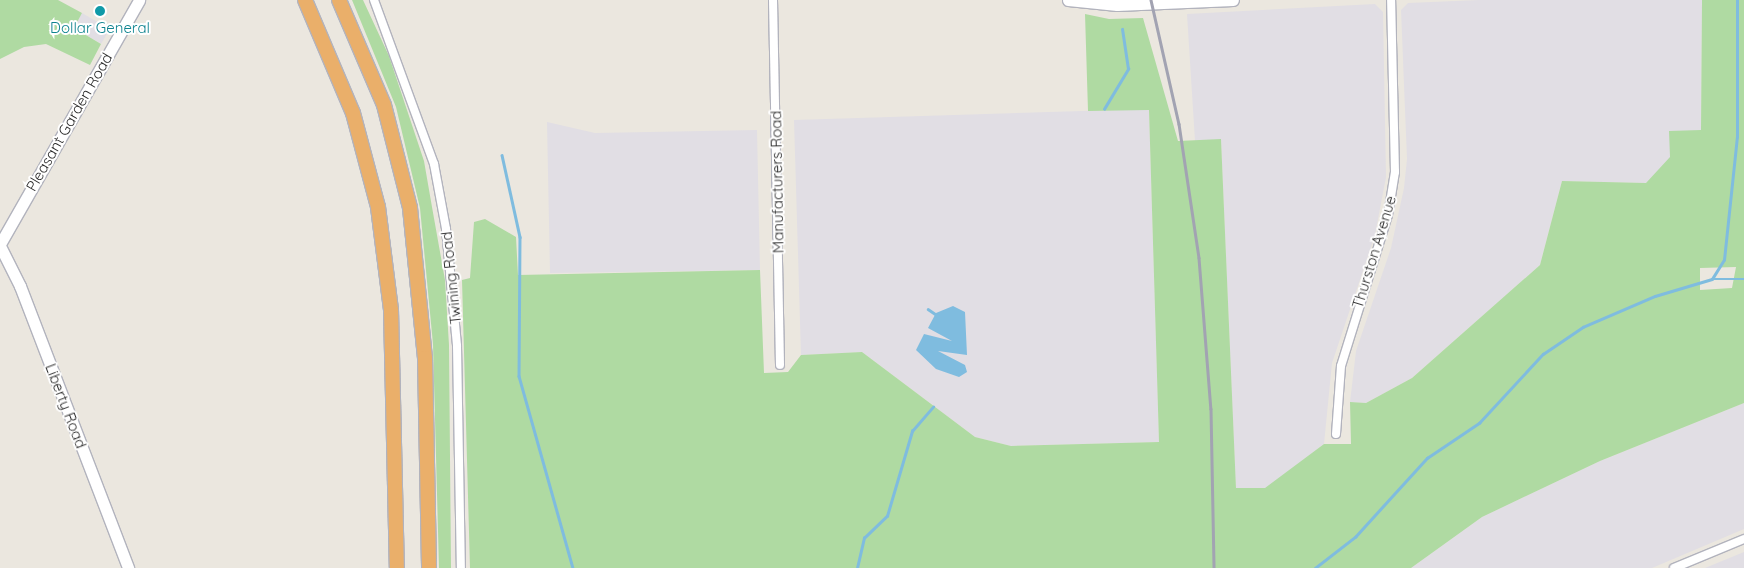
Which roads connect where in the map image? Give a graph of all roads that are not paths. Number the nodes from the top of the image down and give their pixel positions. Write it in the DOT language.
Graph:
graph roads {
  1 [pos="139,0"];
  2 [pos="305,0"];
  3 [pos="339,0"];
  4 [pos="374,0"];
  5 [pos="773,0"];
  6 [pos="1068,0"];
  7 [pos="1233,0"];
  8 [pos="1391,0"];
  9 [pos="0,245"];
  10 [pos="780,365"];
  11 [pos="1336,434"];
  12 [pos="1744,539"];
  13 [pos="128,568"];
  14 [pos="397,568"];
  15 [pos="429,568"];
  16 [pos="460,568"];
  17 [pos="1674,568"];
  1 -- 9 [label="street, Pleasant Garden Road"];
  2 -- 14 [label="highway"];
  3 -- 15 [label="highway"];
  4 -- 16 [label="street, Twining Road"];
  5 -- 10 [label="street, Manufacturers Road"];
  6 -- 7 [label="street"];
  8 -- 11 [label="street, Thurston Avenue"];
  9 -- 13 [label="street, Liberty Road"];
  12 -- 17 [label="street"];
}
